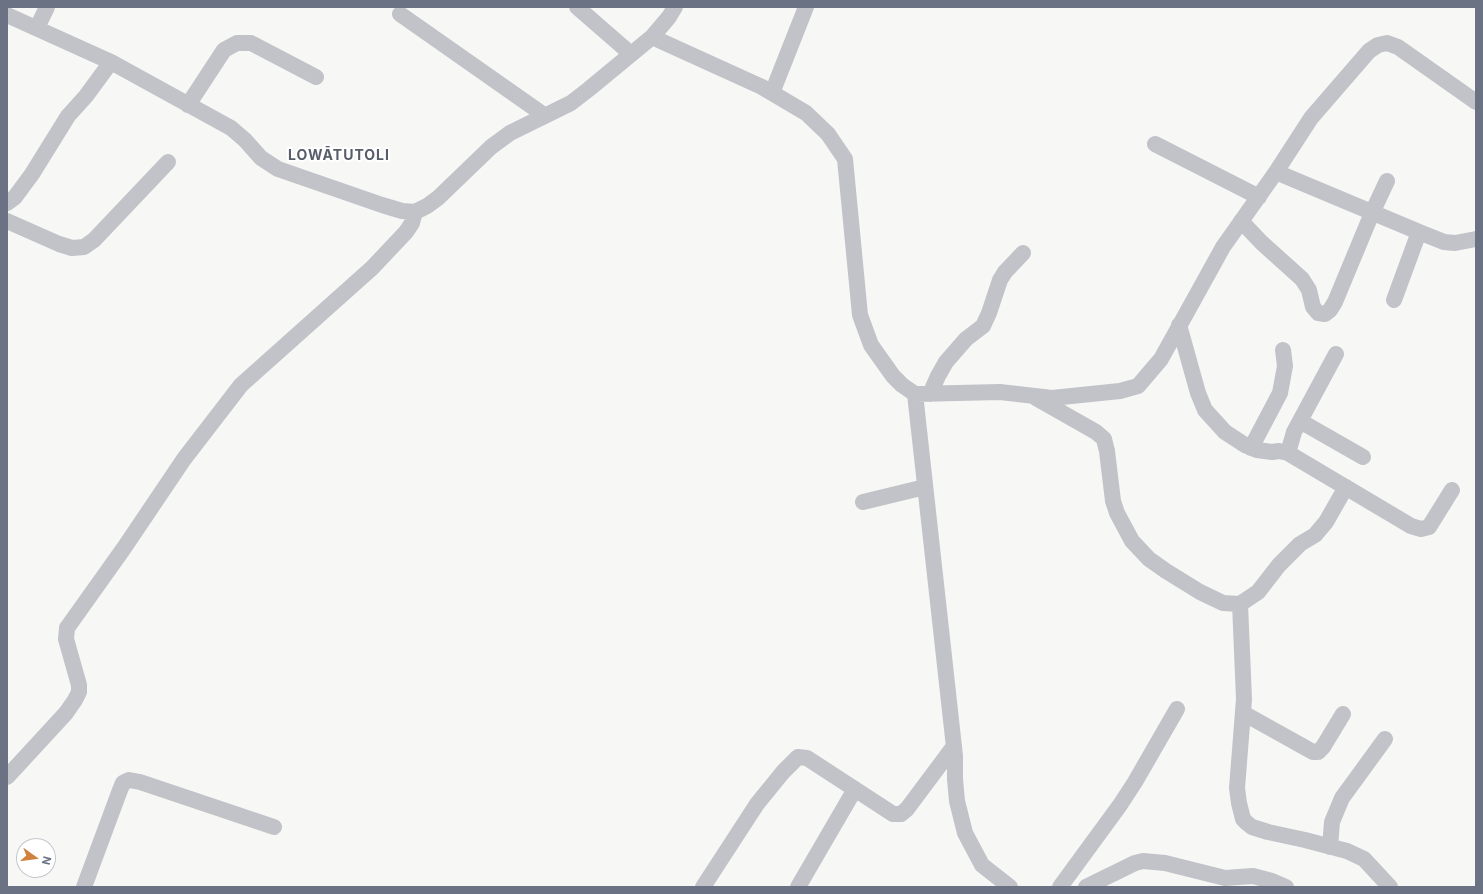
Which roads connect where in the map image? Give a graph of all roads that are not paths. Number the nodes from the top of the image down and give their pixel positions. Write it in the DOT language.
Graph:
graph roads {
  1 [pos="47,7"];
  2 [pos="577,7"];
  3 [pos="675,7"];
  4 [pos="806,7"];
  5 [pos="400,14"];
  6 [pos="7,15"];
  7 [pos="37,28"];
  8 [pos="652,37"];
  9 [pos="631,54"];
  10 [pos="111,62"];
  11 [pos="316,77"];
  12 [pos="772,93"];
  13 [pos="1476,102"];
  14 [pos="188,105"];
  15 [pos="544,115"];
  16 [pos="1155,144"];
  17 [pos="168,162"];
  18 [pos="1276,172"];
  19 [pos="1387,181"];
  20 [pos="1259,197"];
  21 [pos="7,203"];
  22 [pos="416,212"];
  23 [pos="1372,213"];
  24 [pos="7,221"];
  25 [pos="1241,221"];
  26 [pos="1419,232"];
  27 [pos="1476,239"];
  28 [pos="1023,253"];
  29 [pos="1394,300"];
  30 [pos="1179,325"];
  31 [pos="1283,350"];
  32 [pos="1336,354"];
  33 [pos="922,394"];
  34 [pos="1032,396"];
  35 [pos="1300,421"];
  36 [pos="1251,448"];
  37 [pos="1288,453"];
  38 [pos="1362,457"];
  39 [pos="925,487"];
  40 [pos="1346,487"];
  41 [pos="1452,490"];
  42 [pos="863,502"];
  43 [pos="1240,604"];
  44 [pos="1177,709"];
  45 [pos="1243,713"];
  46 [pos="1342,714"];
  47 [pos="1385,739"];
  48 [pos="954,746"];
  49 [pos="7,777"];
  50 [pos="855,789"];
  51 [pos="274,827"];
  52 [pos="1330,847"];
  53 [pos="84,887"];
  54 [pos="703,887"];
  55 [pos="798,887"];
  56 [pos="1010,887"];
  57 [pos="1060,887"];
  58 [pos="1086,887"];
  59 [pos="1286,887"];
  60 [pos="1390,887"];
  1 -- 7 [label="street"];
  2 -- 9 [label="street"];
  3 -- 8 [label="street"];
  4 -- 12 [label="street"];
  5 -- 15 [label="street"];
  6 -- 7 [label="street"];
  7 -- 10 [label="street"];
  8 -- 9 [label="street"];
  8 -- 12 [label="street"];
  9 -- 15 [label="street"];
  10 -- 14 [label="street"];
  10 -- 21 [label="street"];
  11 -- 14 [label="street"];
  12 -- 33 [label="street"];
  13 -- 18 [label="street"];
  14 -- 22 [label="street"];
  15 -- 22 [label="street"];
  16 -- 20 [label="street"];
  17 -- 24 [label="street"];
  18 -- 20 [label="street"];
  18 -- 23 [label="street"];
  19 -- 23 [label="street"];
  20 -- 25 [label="street"];
  22 -- 49 [label="street"];
  23 -- 25 [label="street"];
  23 -- 26 [label="street"];
  25 -- 30 [label="street"];
  26 -- 27 [label="street"];
  26 -- 29 [label="street"];
  28 -- 33 [label="street"];
  30 -- 34 [label="street"];
  30 -- 36 [label="street"];
  31 -- 36 [label="street"];
  32 -- 35 [label="street"];
  33 -- 34 [label="street"];
  33 -- 39 [label="street"];
  34 -- 43 [label="street"];
  35 -- 37 [label="street"];
  35 -- 38 [label="street"];
  36 -- 37 [label="street"];
  37 -- 40 [label="street"];
  39 -- 42 [label="street"];
  39 -- 48 [label="street"];
  40 -- 41 [label="street"];
  40 -- 43 [label="street"];
  43 -- 45 [label="street"];
  44 -- 57 [label="street"];
  45 -- 46 [label="street"];
  45 -- 52 [label="street"];
  47 -- 52 [label="street"];
  48 -- 50 [label="street"];
  48 -- 56 [label="street"];
  50 -- 54 [label="street"];
  50 -- 55 [label="street"];
  51 -- 53 [label="street"];
  52 -- 60 [label="street"];
  58 -- 59 [label="street"];
}
